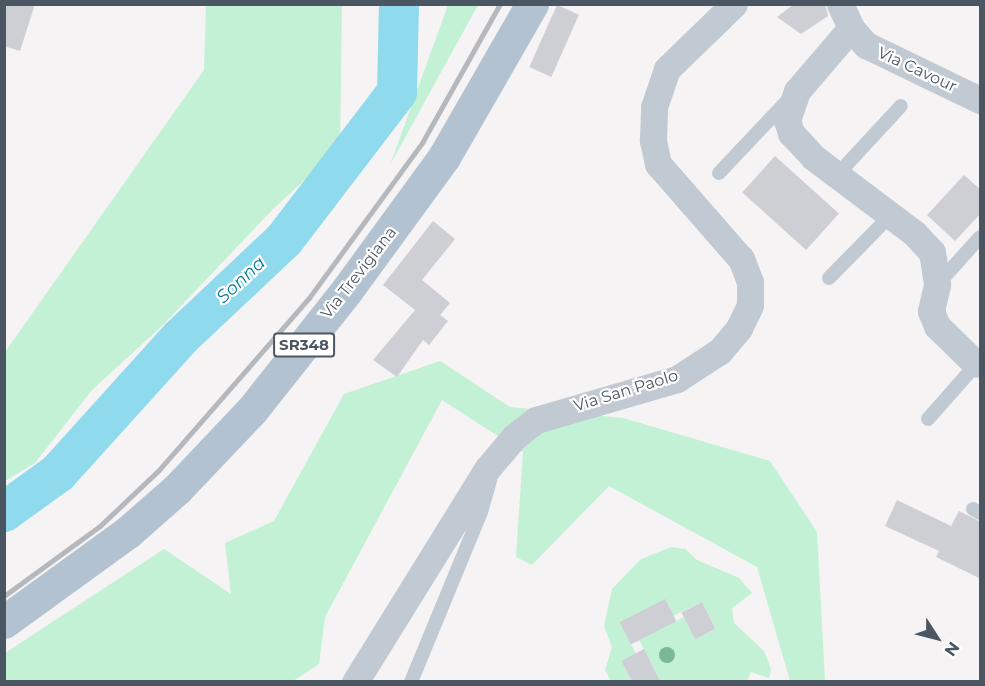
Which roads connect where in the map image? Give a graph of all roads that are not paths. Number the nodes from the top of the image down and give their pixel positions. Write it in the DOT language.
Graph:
graph roads {
  1 [pos="532,4"];
  2 [pos="734,4"];
  3 [pos="845,16"];
  4 [pos="797,91"];
  5 [pos="981,100"];
  6 [pos="902,106"];
  7 [pos="719,172"];
  8 [pos="837,175"];
  9 [pos="890,216"];
  10 [pos="981,237"];
  11 [pos="829,278"];
  12 [pos="937,285"];
  13 [pos="978,362"];
  14 [pos="927,419"];
  15 [pos="487,469"];
  16 [pos="4,622"];
  17 [pos="355,681"];
  18 [pos="411,681"];
  1 -- 16 [label="main road, Via Trevigiana / SR348"];
  2 -- 15 [label="street, Via San Paolo"];
  3 -- 4 [label="street"];
  3 -- 5 [label="street, Via Cavour"];
  4 -- 7 [label="lane"];
  4 -- 8 [label="street"];
  6 -- 8 [label="lane"];
  8 -- 9 [label="street"];
  9 -- 11 [label="lane"];
  9 -- 12 [label="street"];
  10 -- 12 [label="lane"];
  12 -- 13 [label="street"];
  13 -- 14 [label="lane"];
  15 -- 17 [label="street, Via San Paolo"];
  15 -- 18 [label="lane"];
}
